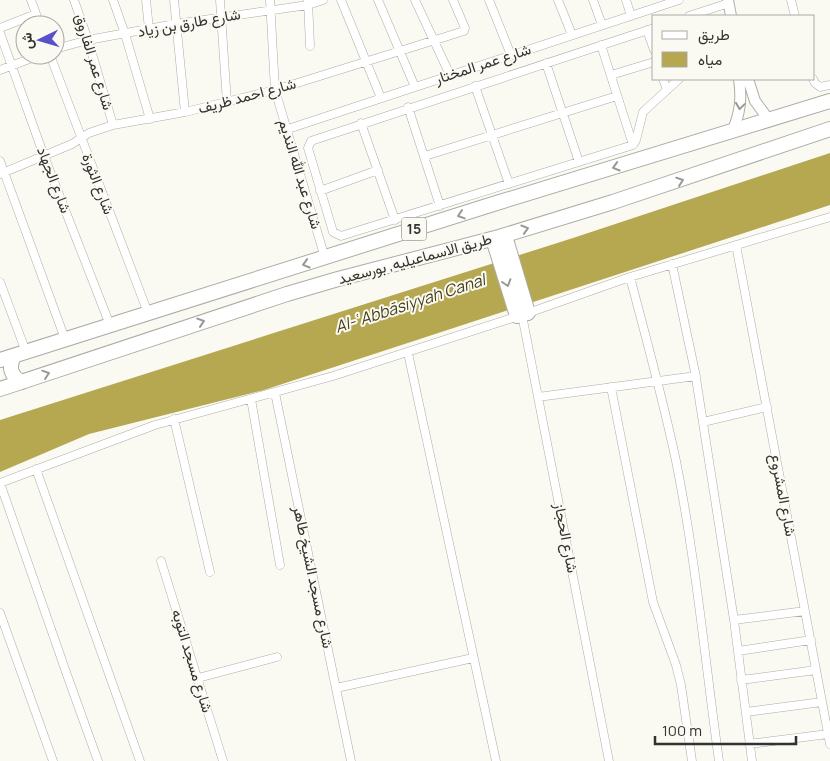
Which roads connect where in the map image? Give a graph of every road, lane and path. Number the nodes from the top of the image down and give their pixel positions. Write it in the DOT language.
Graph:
graph roads {
  1 [pos="31,0"];
  2 [pos="74,0"];
  3 [pos="113,0"];
  4 [pos="146,0"];
  5 [pos="174,0"];
  6 [pos="220,0"];
  7 [pos="270,0"];
  8 [pos="324,0"];
  9 [pos="341,0"];
  10 [pos="378,0"];
  11 [pos="415,0"];
  12 [pos="453,0"];
  13 [pos="489,0"];
  14 [pos="558,0"];
  15 [pos="593,0"];
  16 [pos="626,0"];
  17 [pos="677,0"];
  18 [pos="791,0"];
  19 [pos="728,2"];
  20 [pos="308,3"];
  21 [pos="270,10"];
  22 [pos="36,14"];
  23 [pos="703,14"];
  24 [pos="731,15"];
  25 [pos="795,15"];
  26 [pos="631,16"];
  27 [pos="220,17"];
  28 [pos="176,24"];
  29 [pos="602,25"];
  30 [pos="0,28"];
  31 [pos="149,29"];
  32 [pos="650,29"];
  33 [pos="0,33"];
  34 [pos="125,34"];
  35 [pos="572,35"];
  36 [pos="88,40"];
  37 [pos="434,42"];
  38 [pos="601,45"];
  39 [pos="310,46"];
  40 [pos="65,47"];
  41 [pos="401,52"];
  42 [pos="511,55"];
  43 [pos="367,63"];
  44 [pos="546,63"];
  45 [pos="652,63"];
  46 [pos="15,65"];
  47 [pos="54,65"];
  48 [pos="12,66"];
  49 [pos="0,70"];
  50 [pos="450,75"];
  51 [pos="611,76"];
  52 [pos="663,80"];
  53 [pos="678,80"];
  54 [pos="740,80"];
  55 [pos="748,80"];
  56 [pos="814,80"];
  57 [pos="475,86"];
  58 [pos="830,86"];
  59 [pos="415,87"];
  60 [pos="275,90"];
  61 [pos="667,90"];
  62 [pos="617,96"];
  63 [pos="381,98"];
  64 [pos="830,102"];
  65 [pos="227,103"];
  66 [pos="408,107"];
  67 [pos="185,112"];
  68 [pos="562,113"];
  69 [pos="150,119"];
  70 [pos="769,120"];
  71 [pos="361,123"];
  72 [pos="113,125"];
  73 [pos="288,129"];
  74 [pos="830,129"];
  75 [pos="732,132"];
  76 [pos="492,135"];
  77 [pos="80,139"];
  78 [pos="633,145"];
  79 [pos="44,156"];
  80 [pos="425,156"];
  81 [pos="0,161"];
  82 [pos="579,162"];
  83 [pos="378,170"];
  84 [pos="2,173"];
  85 [pos="509,184"];
  86 [pos="320,191"];
  87 [pos="440,206"];
  88 [pos="830,216"];
  89 [pos="395,220"];
  90 [pos="499,237"];
  91 [pos="736,245"];
  92 [pos="325,258"];
  93 [pos="672,264"];
  94 [pos="630,278"];
  95 [pos="0,282"];
  96 [pos="148,313"];
  97 [pos="522,313"];
  98 [pos="110,325"];
  99 [pos="65,339"];
  100 [pos="408,352"];
  101 [pos="20,354"];
  102 [pos="0,360"];
  103 [pos="696,376"];
  104 [pos="657,380"];
  105 [pos="22,382"];
  106 [pos="611,387"];
  107 [pos="0,389"];
  108 [pos="275,393"];
  109 [pos="538,397"];
  110 [pos="250,399"];
  111 [pos="767,407"];
  112 [pos="174,419"];
  113 [pos="703,422"];
  114 [pos="36,469"];
  115 [pos="161,560"];
  116 [pos="280,565"];
  117 [pos="210,572"];
  118 [pos="805,611"];
  119 [pos="0,612"];
  120 [pos="734,620"];
  121 [pos="810,640"];
  122 [pos="738,650"];
  123 [pos="277,657"];
  124 [pos="473,658"];
  125 [pos="816,670"];
  126 [pos="198,678"];
  127 [pos="742,680"];
  128 [pos="336,688"];
  129 [pos="822,702"];
  130 [pos="746,712"];
  131 [pos="828,734"];
  132 [pos="749,744"];
  133 [pos="830,744"];
  134 [pos="53,761"];
  135 [pos="98,761"];
  136 [pos="140,761"];
  137 [pos="223,761"];
  138 [pos="351,761"];
  139 [pos="496,761"];
  140 [pos="609,761"];
  141 [pos="692,761"];
  142 [pos="719,761"];
  143 [pos="752,761"];
  1 -- 22 [label="street"];
  2 -- 36 [label="street, شارع عمر الفاروق"];
  3 -- 34 [label="street"];
  4 -- 31 [label="street"];
  5 -- 28 [label="street"];
  6 -- 27 [label="street"];
  7 -- 21 [label="street, شارع عبد الله النديم"];
  8 -- 20 [label="street, شارع طارق بن زياد"];
  9 -- 43 [label="street"];
  10 -- 41 [label="street"];
  11 -- 37 [label="street"];
  12 -- 37 [label="street, شارع احمد ظريف"];
  13 -- 42 [label="street"];
  14 -- 35 [label="street"];
  15 -- 29 [label="street"];
  16 -- 26 [label="street"];
  17 -- 26 [label="street, شارع عمر المختار"];
  18 -- 25 [label="street"];
  19 -- 23 [label="street"];
  19 -- 24 [label="street"];
  20 -- 21 [label="street, شارع طارق بن زياد"];
  20 -- 39 [label="street"];
  21 -- 27 [label="street, شارع طارق بن زياد"];
  21 -- 60 [label="street, شارع عبد الله النديم"];
  22 -- 30 [label="street"];
  26 -- 29 [label="street, شارع عمر المختار"];
  27 -- 28 [label="street, شارع طارق بن زياد"];
  27 -- 65 [label="street"];
  28 -- 31 [label="street, شارع طارق بن زياد"];
  28 -- 67 [label="street"];
  29 -- 35 [label="street, شارع عمر المختار"];
  31 -- 34 [label="street, شارع طارق بن زياد"];
  32 -- 38 [label="street"];
  33 -- 48 [label="street, شارع الجهاد"];
  34 -- 36 [label="street, شارع طارق بن زياد"];
  34 -- 69 [label="street"];
  35 -- 42 [label="street, شارع عمر المختار"];
  36 -- 40 [label="street, شارع طارق بن زياد"];
  36 -- 72 [label="street, شارع عمر الفاروق"];
  37 -- 41 [label="street, شارع احمد ظريف"];
  37 -- 50 [label="street"];
  38 -- 44 [label="street"];
  38 -- 51 [label="street"];
  41 -- 43 [label="street, شارع احمد ظريف"];
  41 -- 59 [label="street"];
  42 -- 50 [label="street, شارع عمر المختار"];
  43 -- 60 [label="street, شارع احمد ظريف"];
  43 -- 63 [label="street"];
  44 -- 57 [label="street"];
  44 -- 68 [label="street"];
  45 -- 51 [label="street"];
  46 -- 48 [label="street"];
  47 -- 77 [label="street, شارع الثورة"];
  48 -- 49 [label="street"];
  48 -- 79 [label="street, شارع الجهاد"];
  50 -- 59 [label="street, شارع عمر المختار"];
  51 -- 62 [label="street"];
  52 -- 61 [label="street"];
  53 -- 61 [label="street"];
  54 -- 75 [label="street, one-way"];
  55 -- 70 [label="street"];
  56 -- 58 [label="street"];
  57 -- 66 [label="street"];
  57 -- 76 [label="street"];
  59 -- 63 [label="street, شارع عمر المختار"];
  60 -- 65 [label="street, شارع احمد ظريف"];
  60 -- 73 [label="street, شارع عبد الله النديم"];
  61 -- 78 [label="street"];
  62 -- 68 [label="street"];
  62 -- 78 [label="street"];
  63 -- 73 [label="street, شارع عمر المختار"];
  64 -- 70 [label="highway, طريق الاسماعيليه, بورسعيد / 15"];
  65 -- 67 [label="street, شارع احمد ظريف"];
  66 -- 71 [label="street"];
  66 -- 80 [label="street"];
  67 -- 69 [label="street, شارع احمد ظريف"];
  68 -- 76 [label="street"];
  68 -- 82 [label="street"];
  69 -- 72 [label="street, شارع احمد ظريف"];
  70 -- 75 [label="highway, طريق الاسماعيليه, بورسعيد / 15"];
  71 -- 83 [label="street"];
  71 -- 86 [label="street"];
  72 -- 77 [label="street, شارع احمد ظريف"];
  73 -- 92 [label="street, شارع عبد الله النديم"];
  90 -- 74 [label="highway, طريق الاسماعيليه, بورسعيد, one-way"];
  75 -- 92 [label="highway, طريق الاسماعيليه, بورسعيد / 15, one-way"];
  76 -- 80 [label="street"];
  76 -- 85 [label="street"];
  77 -- 79 [label="street, شارع احمد ظريف"];
  77 -- 96 [label="street, شارع الثورة"];
  78 -- 82 [label="street"];
  79 -- 84 [label="street, شارع احمد ظريف"];
  79 -- 98 [label="street, شارع الجهاد"];
  80 -- 87 [label="street"];
  81 -- 84 [label="street"];
  82 -- 85 [label="street"];
  83 -- 86 [label="street"];
  83 -- 89 [label="street"];
  84 -- 99 [label="street"];
  85 -- 87 [label="street"];
  86 -- 89 [label="street"];
  87 -- 89 [label="street"];
  88 -- 91 [label="street"];
  90 -- 97 [label="highway"];
  105 -- 90 [label="highway, طريق الاسماعيليه, بورسعيد, one-way"];
  91 -- 93 [label="street"];
  91 -- 111 [label="street, شارع المشروع"];
  92 -- 96 [label="highway, طريق الاسماعيليه, بورسعيد / 15, one-way"];
  93 -- 94 [label="street"];
  93 -- 103 [label="street"];
  94 -- 97 [label="street"];
  94 -- 104 [label="street"];
  95 -- 101 [label="street"];
  96 -- 98 [label="highway, طريق الاسماعيليه, بورسعيد / 15"];
  97 -- 100 [label="street"];
  97 -- 109 [label="street, شارع الحجاز"];
  98 -- 99 [label="highway, طريق الاسماعيليه, بورسعيد / 15"];
  99 -- 101 [label="highway, طريق الاسماعيليه, بورسعيد / 15"];
  100 -- 108 [label="street"];
  100 -- 124 [label="street"];
  101 -- 102 [label="highway, طريق الاسماعيليه, بورسعيد / 15"];
  101 -- 105 [label="highway"];
  103 -- 104 [label="street"];
  103 -- 113 [label="street"];
  104 -- 106 [label="street"];
  104 -- 142 [label="street"];
  105 -- 107 [label="highway, طريق الاسماعيليه, بورسعيد"];
  106 -- 109 [label="street"];
  106 -- 141 [label="street"];
  108 -- 110 [label="street"];
  108 -- 128 [label="street, شارع مسجد الشيخ طاهر"];
  109 -- 140 [label="street, شارع الحجاز"];
  110 -- 112 [label="street"];
  110 -- 116 [label="street"];
  111 -- 113 [label="street"];
  111 -- 118 [label="street, شارع المشروع"];
  112 -- 114 [label="street"];
  112 -- 117 [label="street"];
  113 -- 120 [label="street"];
  114 -- 135 [label="street"];
  114 -- 136 [label="street"];
  115 -- 126 [label="street, شارع مسجد التوبه"];
  118 -- 120 [label="street"];
  118 -- 121 [label="street, شارع المشروع"];
  119 -- 134 [label="street"];
  120 -- 122 [label="street"];
  121 -- 122 [label="street"];
  121 -- 125 [label="street, شارع المشروع"];
  122 -- 127 [label="street"];
  123 -- 126 [label="street"];
  124 -- 128 [label="street"];
  124 -- 139 [label="street"];
  125 -- 127 [label="street"];
  125 -- 129 [label="street, شارع المشروع"];
  126 -- 137 [label="street, شارع مسجد التوبه"];
  127 -- 130 [label="street"];
  128 -- 138 [label="street, شارع مسجد الشيخ طاهر"];
  129 -- 130 [label="street"];
  129 -- 131 [label="street, شارع المشروع"];
  130 -- 132 [label="street"];
  131 -- 132 [label="street"];
  131 -- 133 [label="street, شارع المشروع"];
  132 -- 143 [label="street"];
}
